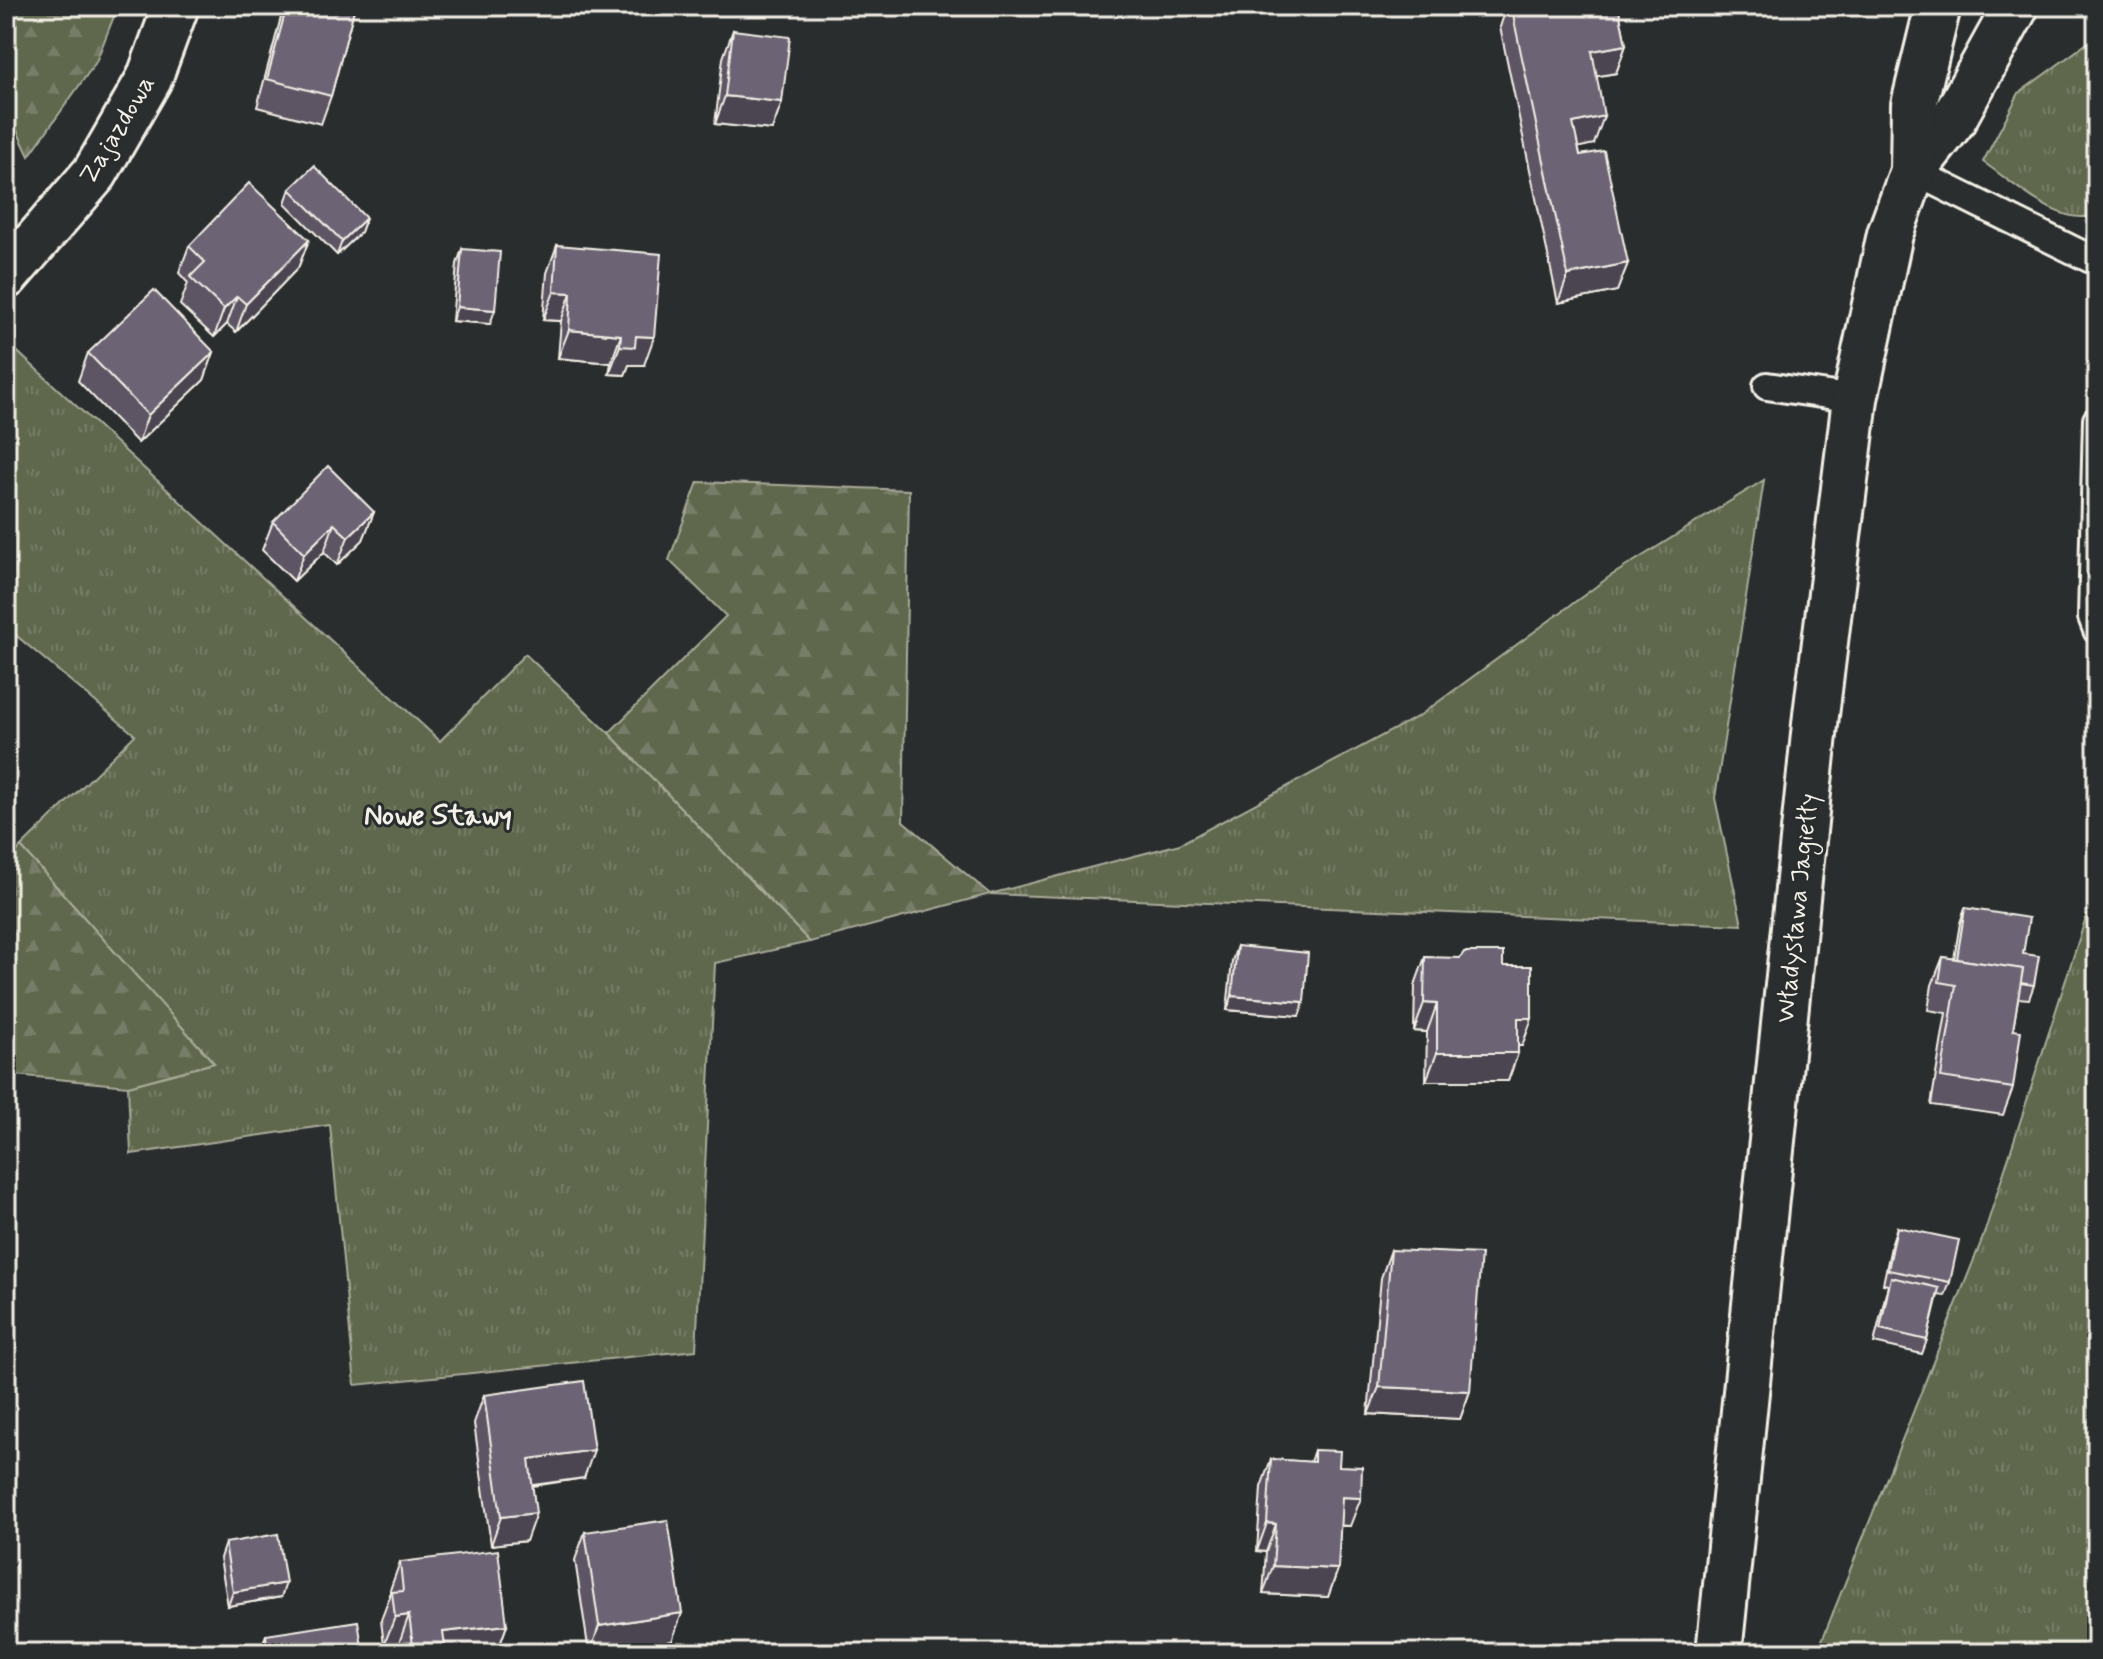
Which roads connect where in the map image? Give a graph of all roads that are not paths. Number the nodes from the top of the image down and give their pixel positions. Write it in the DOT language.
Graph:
graph roads {
  1 [pos="176,6"];
  2 [pos="1938,6"];
  3 [pos="2016,6"];
  4 [pos="1913,171"];
  5 [pos="2097,262"];
  6 [pos="6,276"];
  7 [pos="1767,386"];
  8 [pos="1855,399"];
  9 [pos="2097,420"];
  10 [pos="2097,630"];
  11 [pos="1719,1653"];
  1 -- 6 [label="street, Zajazdowa"];
  2 -- 4 [label="street, Władysława Jagiełły"];
  3 -- 4 [label="street, Władysława Jagiełły"];
  4 -- 5 [label="lane"];
  4 -- 8 [label="street, Władysława Jagiełły"];
  7 -- 8 [label="lane"];
  8 -- 11 [label="street, Władysława Jagiełły"];
  9 -- 10 [label="lane"];
}
